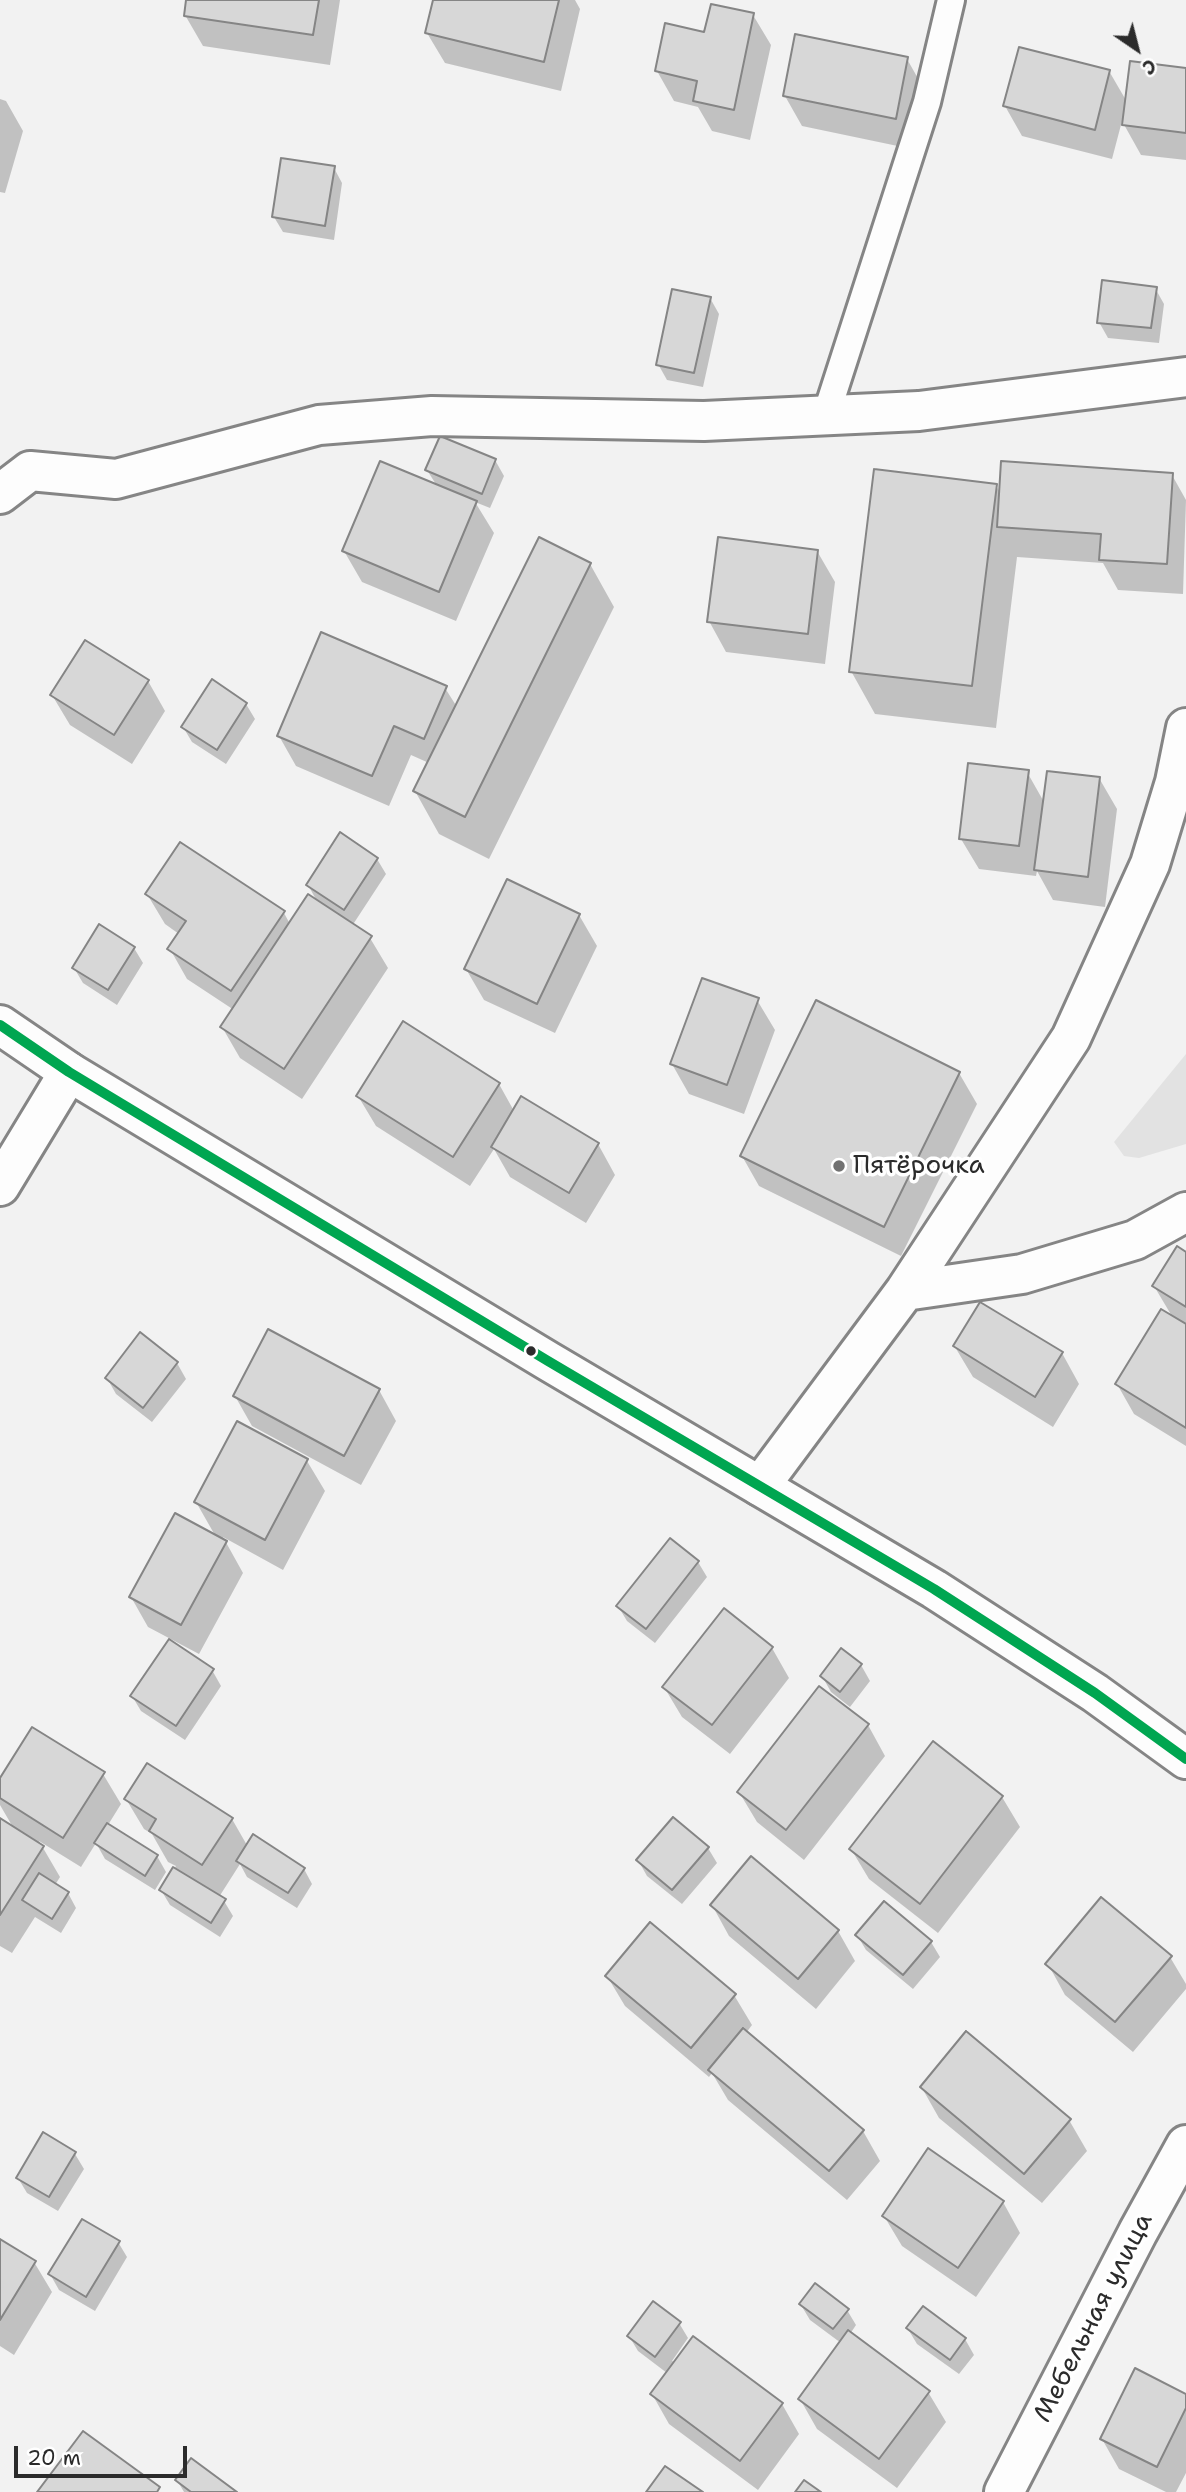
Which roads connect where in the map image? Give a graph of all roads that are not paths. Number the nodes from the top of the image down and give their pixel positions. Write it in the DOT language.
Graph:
graph roads {
  1 [pos="951,0"];
  2 [pos="1186,377"];
  3 [pos="826,415"];
  4 [pos="0,494"];
  5 [pos="1186,728"];
  6 [pos="0,1025"];
  7 [pos="69,1072"];
  8 [pos="0,1186"];
  9 [pos="1186,1212"];
  10 [pos="905,1291"];
  11 [pos="760,1486"];
  12 [pos="1186,1759"];
  13 [pos="1186,2145"];
  14 [pos="1004,2492"];
  1 -- 3 [label="lane"];
  2 -- 3 [label="street"];
  3 -- 4 [label="street"];
  5 -- 10 [label="street"];
  6 -- 7 [label="street"];
  7 -- 8 [label="street"];
  7 -- 11 [label="street"];
  9 -- 10 [label="street"];
  10 -- 11 [label="street"];
  11 -- 12 [label="street"];
  13 -- 14 [label="street, Мебельная улица"];
}
